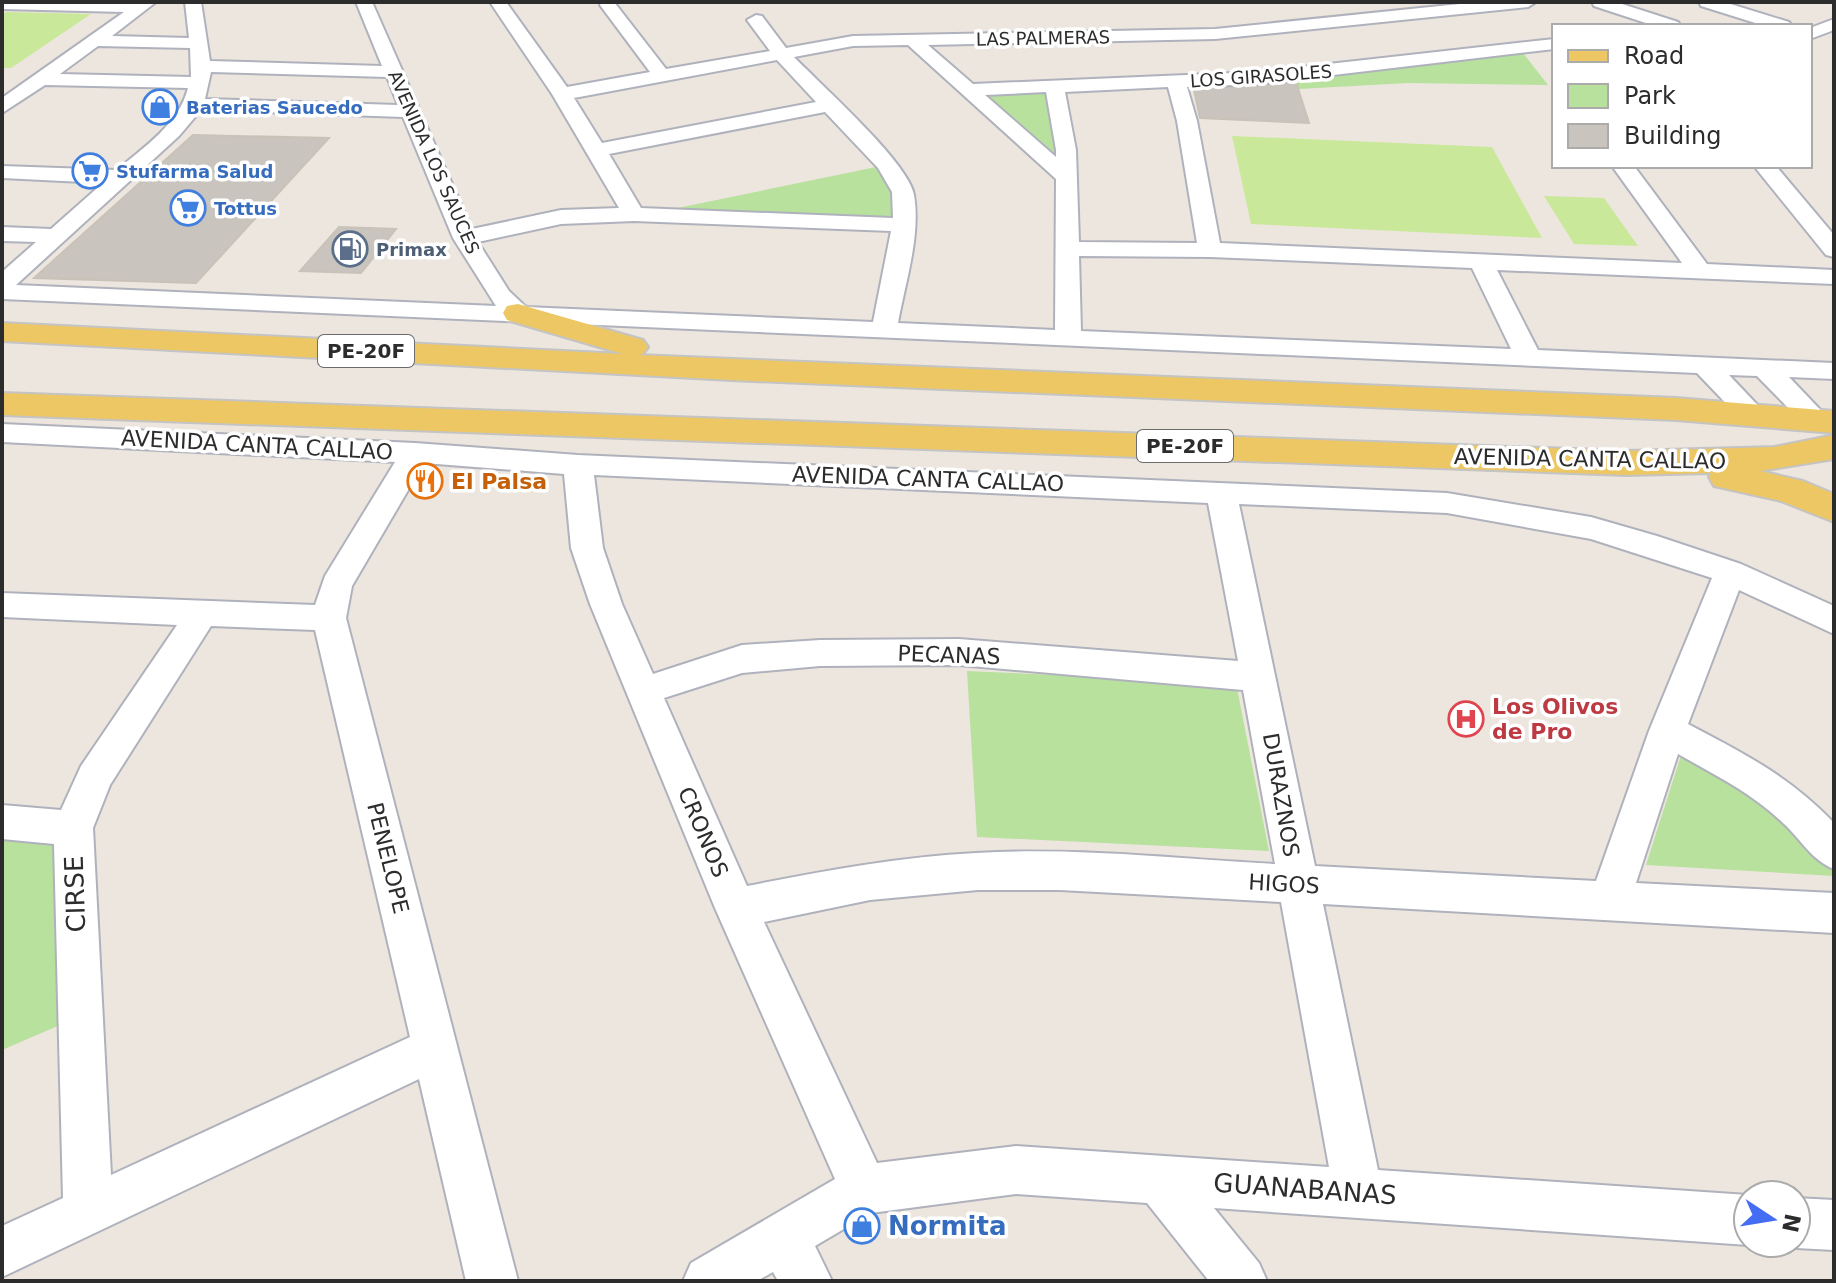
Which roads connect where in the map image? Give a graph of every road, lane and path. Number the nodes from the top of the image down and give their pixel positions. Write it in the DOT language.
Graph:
graph roads {
  1 [pos="193,2"];
  2 [pos="364,2"];
  3 [pos="498,2"];
  4 [pos="1528,2"];
  5 [pos="1600,2"];
  6 [pos="1707,2"];
  7 [pos="2,4"];
  8 [pos="145,4"];
  9 [pos="608,5"];
  10 [pos="1462,6"];
  11 [pos="756,20"];
  12 [pos="1666,24"];
  13 [pos="1777,24"];
  14 [pos="1834,24"];
  15 [pos="1812,33"];
  16 [pos="911,39"];
  17 [pos="95,41"];
  18 [pos="198,43"];
  19 [pos="1552,44"];
  20 [pos="1531,47"];
  21 [pos="781,54"];
  22 [pos="1546,65"];
  23 [pos="393,72"];
  24 [pos="661,75"];
  25 [pos="42,79"];
  26 [pos="1176,81"];
  27 [pos="199,84"];
  28 [pos="1054,85"];
  29 [pos="967,90"];
  30 [pos="562,94"];
  31 [pos="830,105"];
  32 [pos="2,107"];
  33 [pos="410,111"];
  34 [pos="595,151"];
  35 [pos="1624,168"];
  36 [pos="1765,168"];
  37 [pos="2,172"];
  38 [pos="122,177"];
  39 [pos="1066,177"];
  40 [pos="634,214"];
  41 [pos="904,225"];
  42 [pos="2,234"];
  43 [pos="57,236"];
  44 [pos="464,238"];
  45 [pos="1068,249"];
  46 [pos="1210,250"];
  47 [pos="1834,250"];
  48 [pos="1481,262"];
  49 [pos="1700,272"];
  50 [pos="1834,277"];
  51 [pos="2,285"];
  52 [pos="2,292"];
  53 [pos="518,313"];
  54 [pos="884,331"];
  55 [pos="2,332"];
  56 [pos="1068,339"];
  57 [pos="1529,359"];
  58 [pos="1706,367"];
  59 [pos="1765,369"];
  60 [pos="731,370"];
  61 [pos="1834,371"];
  62 [pos="2,404"];
  63 [pos="1751,413"];
  64 [pos="1829,431"];
  65 [pos="2,433"];
  66 [pos="415,453"];
  67 [pos="1794,457"];
  68 [pos="1627,463"];
  69 [pos="578,465"];
  70 [pos="1221,491"];
  71 [pos="1834,495"];
  72 [pos="1834,509"];
  73 [pos="1730,572"];
  74 [pos="2,605"];
  75 [pos="201,615"];
  76 [pos="329,618"];
  77 [pos="1834,621"];
  78 [pos="1260,677"];
  79 [pos="643,691"];
  80 [pos="1667,731"];
  81 [pos="2,822"];
  82 [pos="73,828"];
  83 [pos="1834,851"];
  84 [pos="1297,885"];
  85 [pos="1609,902"];
  86 [pos="736,908"];
  87 [pos="1834,913"];
  88 [pos="434,1049"];
  89 [pos="1159,1179"];
  90 [pos="864,1189"];
  91 [pos="1358,1193"];
  92 [pos="88,1210"];
  93 [pos="1732,1219"];
  94 [pos="1812,1224"];
  95 [pos="1834,1225"];
  96 [pos="782,1238"];
  97 [pos="2,1252"];
  98 [pos="492,1281"];
  99 [pos="709,1281"];
  100 [pos="806,1281"];
  101 [pos="1241,1281"];
  1 -- 18 [label="street"];
  2 -- 23 [label="street, AVENIDA LOS SAUCES"];
  3 -- 30 [label="street"];
  4 -- 10 [label="street, LAS PALMERAS"];
  5 -- 12 [label="street"];
  6 -- 13 [label="street"];
  7 -- 8 [label="street"];
  8 -- 17 [label="street"];
  9 -- 24 [label="street"];
  10 -- 16 [label="street, LAS PALMERAS"];
  11 -- 21 [label="street"];
  14 -- 15 [label="street"];
  16 -- 21 [label="street, LAS PALMERAS"];
  16 -- 29 [label="street"];
  17 -- 18 [label="street"];
  17 -- 25 [label="street"];
  18 -- 27 [label="street"];
  19 -- 20 [label="street, LOS GIRASOLES"];
  20 -- 22 [label="street"];
  20 -- 26 [label="street, LOS GIRASOLES"];
  21 -- 24 [label="street, LAS PALMERAS"];
  21 -- 31 [label="street"];
  23 -- 27 [label="street"];
  23 -- 33 [label="street, AVENIDA LOS SAUCES"];
  24 -- 30 [label="street, LAS PALMERAS"];
  25 -- 27 [label="street"];
  25 -- 32 [label="street"];
  26 -- 28 [label="street, LOS GIRASOLES"];
  26 -- 46 [label="street"];
  27 -- 33 [label="street"];
  27 -- 38 [label="street"];
  28 -- 29 [label="street, LOS GIRASOLES"];
  28 -- 39 [label="street"];
  29 -- 39 [label="street"];
  30 -- 34 [label="street"];
  31 -- 34 [label="street"];
  31 -- 41 [label="street"];
  33 -- 44 [label="street, AVENIDA LOS SAUCES"];
  34 -- 40 [label="street"];
  35 -- 49 [label="street"];
  36 -- 47 [label="street"];
  37 -- 38 [label="street"];
  38 -- 43 [label="street"];
  39 -- 45 [label="street"];
  40 -- 41 [label="street"];
  40 -- 44 [label="street"];
  41 -- 54 [label="street"];
  42 -- 43 [label="street"];
  43 -- 51 [label="street"];
  44 -- 53 [label="street, AVENIDA LOS SAUCES"];
  45 -- 46 [label="street"];
  45 -- 56 [label="street"];
  46 -- 48 [label="street"];
  48 -- 49 [label="street"];
  48 -- 57 [label="street"];
  49 -- 50 [label="street"];
  52 -- 53 [label="street"];
  53 -- 54 [label="street"];
  53 -- 60 [label="main road"];
  54 -- 56 [label="street"];
  55 -- 60 [label="main road, PE-20F"];
  56 -- 57 [label="street"];
  57 -- 58 [label="street"];
  58 -- 59 [label="street"];
  58 -- 63 [label="street"];
  59 -- 61 [label="street"];
  59 -- 64 [label="street"];
  60 -- 63 [label="main road, PE-20F"];
  62 -- 68 [label="main road, AVENIDA CANTA CALLAO / PE-20F"];
  63 -- 64 [label="main road, PE-20F"];
  63 -- 67 [label="main road"];
  64 -- 67 [label="main road, AVENIDA CANTA CALLAO / PE-20F"];
  65 -- 66 [label="street, AVENIDA CANTA CALLAO"];
  66 -- 69 [label="street, AVENIDA CANTA CALLAO"];
  66 -- 76 [label="street, PENELOPE"];
  67 -- 68 [label="main road, AVENIDA CANTA CALLAO / PE-20F"];
  67 -- 71 [label="main road"];
  68 -- 72 [label="main road"];
  69 -- 70 [label="street, AVENIDA CANTA CALLAO"];
  69 -- 79 [label="street, CRONOS"];
  70 -- 73 [label="street, AVENIDA CANTA CALLAO"];
  70 -- 78 [label="street, DURAZNOS"];
  73 -- 77 [label="street, AVENIDA CANTA CALLAO"];
  73 -- 80 [label="street"];
  74 -- 75 [label="street"];
  75 -- 76 [label="street"];
  75 -- 82 [label="street, CIRSE"];
  76 -- 88 [label="street, PENELOPE"];
  78 -- 79 [label="street, PECANAS"];
  78 -- 84 [label="street, DURAZNOS"];
  79 -- 86 [label="street, CRONOS"];
  80 -- 83 [label="street"];
  80 -- 85 [label="street"];
  81 -- 82 [label="street"];
  82 -- 92 [label="street, CIRSE"];
  84 -- 85 [label="street, HIGOS"];
  84 -- 86 [label="street, HIGOS"];
  84 -- 91 [label="street, DURAZNOS"];
  85 -- 87 [label="street, HIGOS"];
  86 -- 90 [label="street, CRONOS"];
  88 -- 92 [label="street"];
  88 -- 98 [label="street, PENELOPE"];
  89 -- 90 [label="street, GUANABANAS"];
  89 -- 91 [label="street, GUANABANAS"];
  89 -- 101 [label="street"];
  90 -- 96 [label="street"];
  91 -- 93 [label="street, GUANABANAS"];
  92 -- 97 [label="street"];
  94 -- 95 [label="street"];
  96 -- 99 [label="street"];
  96 -- 100 [label="street"];
}
